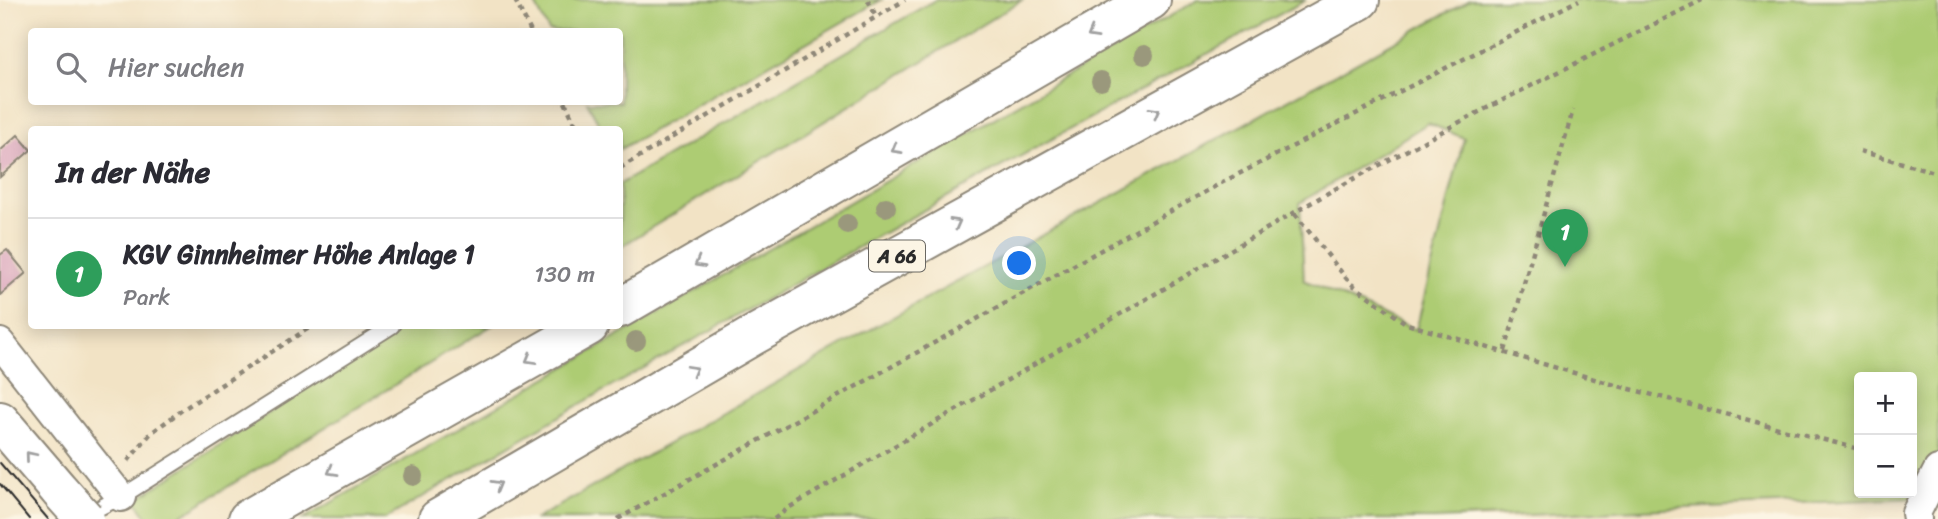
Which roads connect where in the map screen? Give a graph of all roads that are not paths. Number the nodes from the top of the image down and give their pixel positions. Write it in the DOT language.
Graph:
graph roads {
  1 [pos="1151,0"];
  2 [pos="1360,0"];
  3 [pos="623,306"];
  4 [pos="388,329"];
  5 [pos="584,329"];
  6 [pos="0,343"];
  7 [pos="0,421"];
  8 [pos="1938,470"];
  9 [pos="114,489"];
  10 [pos="69,505"];
  11 [pos="85,519"];
  12 [pos="248,519"];
  13 [pos="438,519"];
  14 [pos="1917,519"];
  1 -- 3 [label="main road, one-way"];
  13 -- 2 [label="main road, A 66, one-way"];
  4 -- 9 [label="lane"];
  5 -- 12 [label="main road, one-way"];
  6 -- 9 [label="street"];
  10 -- 7 [label="main road, one-way"];
  8 -- 14 [label="street"];
  9 -- 10 [label="lane"];
  10 -- 11 [label="main road, bridge"];
}
